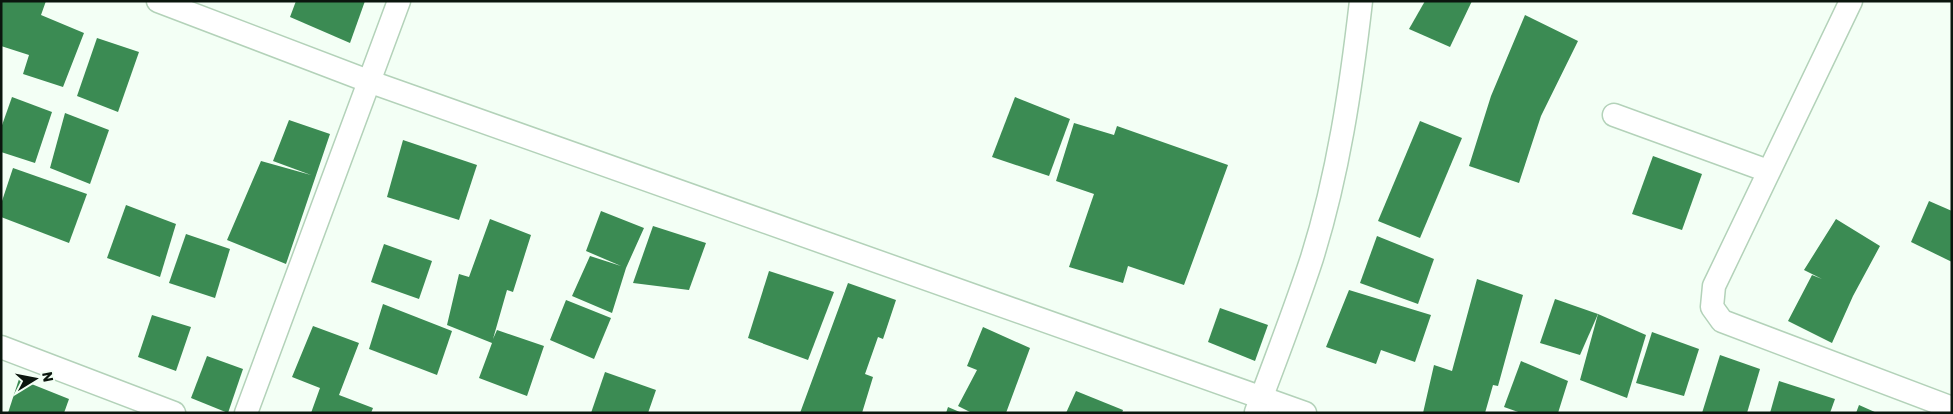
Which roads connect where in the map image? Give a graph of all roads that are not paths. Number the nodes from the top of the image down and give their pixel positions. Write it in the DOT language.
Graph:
graph roads {
  1 [pos="158,1"];
  2 [pos="399,1"];
  3 [pos="1361,1"];
  4 [pos="1851,1"];
  5 [pos="368,81"];
  6 [pos="1614,115"];
  7 [pos="1768,171"];
  8 [pos="1,347"];
  9 [pos="1258,405"];
  10 [pos="1952,408"];
  11 [pos="174,413"];
  12 [pos="246,413"];
  13 [pos="1305,413"];
  1 -- 5 [label="street"];
  2 -- 5 [label="street"];
  3 -- 9 [label="street"];
  4 -- 7 [label="street"];
  5 -- 9 [label="street"];
  5 -- 12 [label="street"];
  6 -- 7 [label="street"];
  7 -- 10 [label="street"];
  8 -- 11 [label="street"];
  9 -- 13 [label="street"];
}
